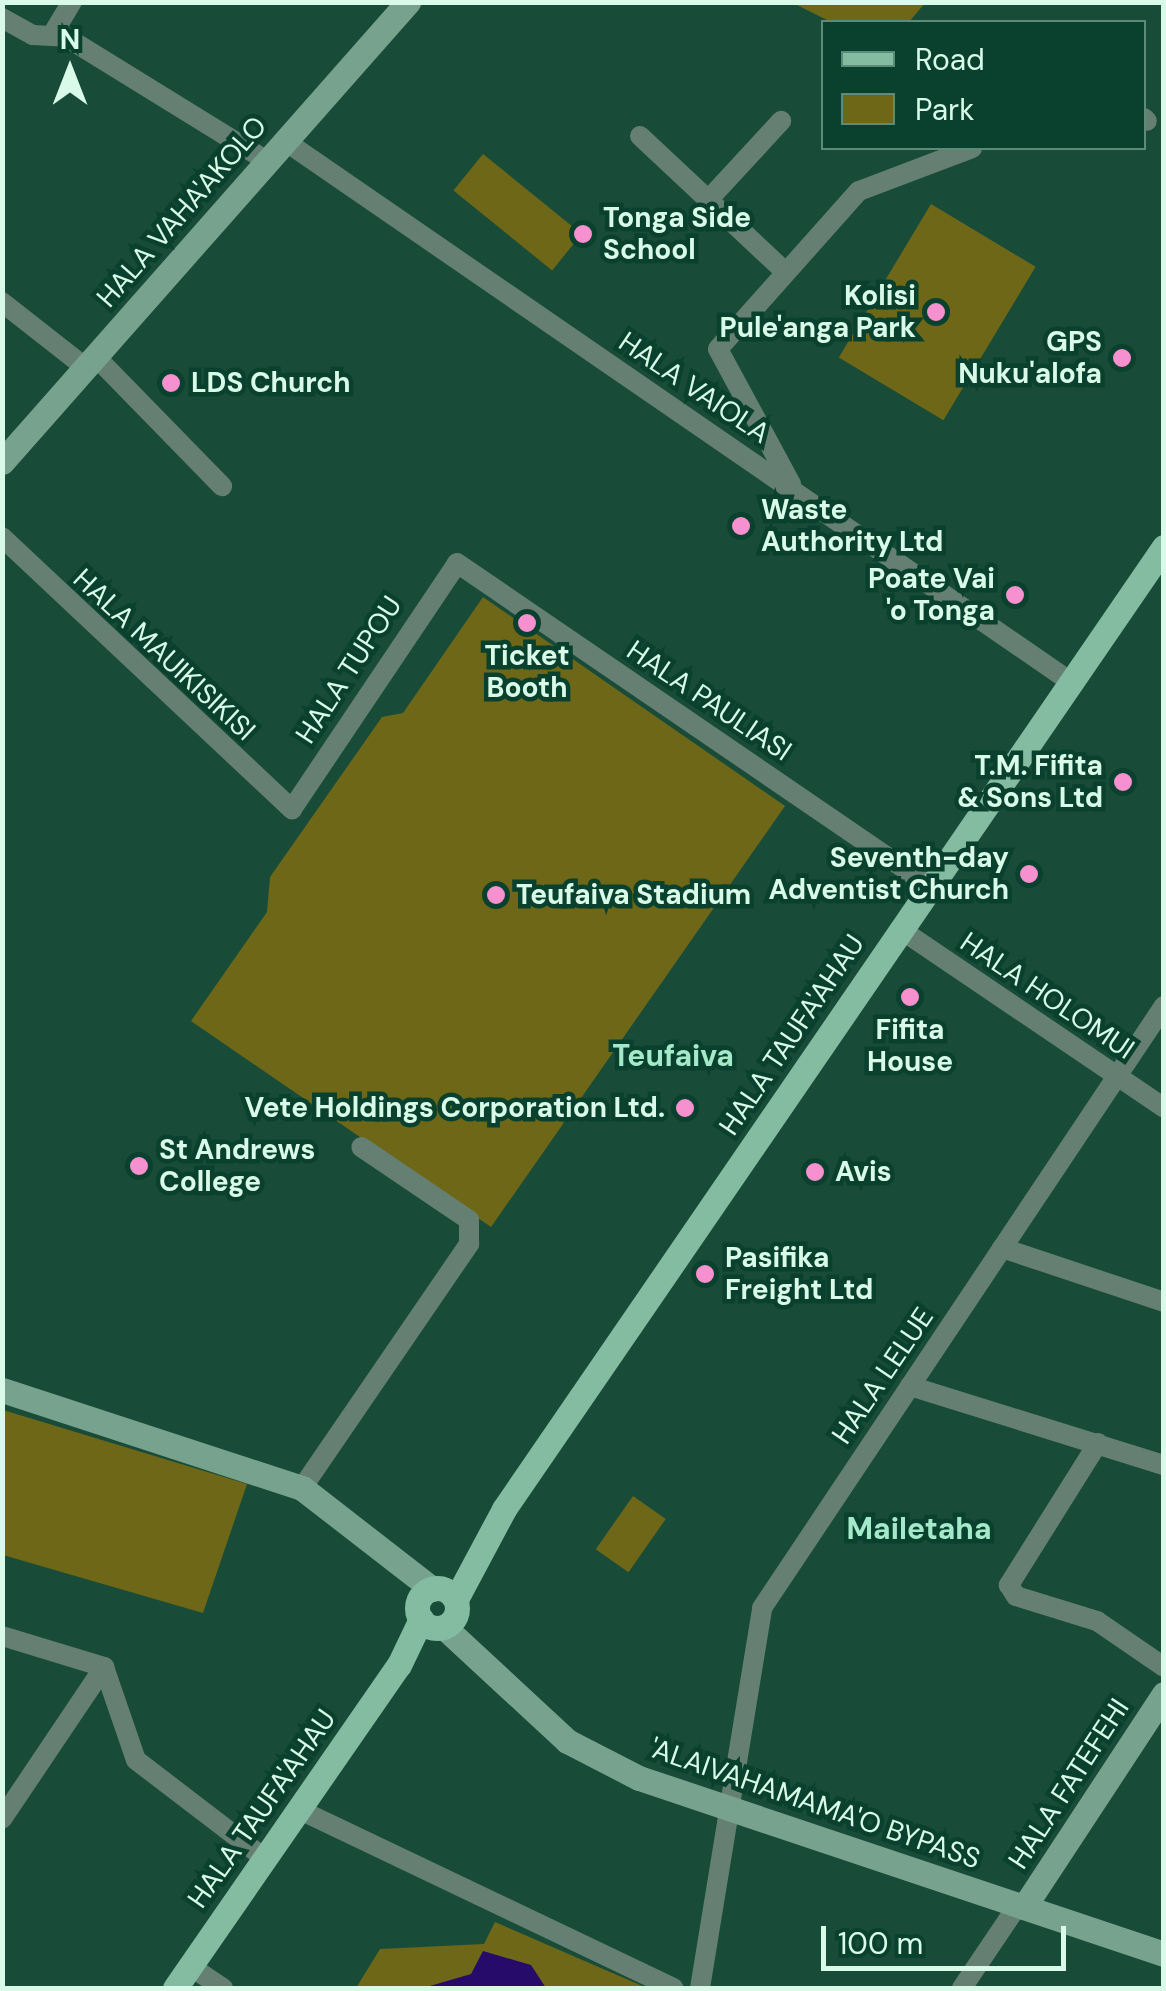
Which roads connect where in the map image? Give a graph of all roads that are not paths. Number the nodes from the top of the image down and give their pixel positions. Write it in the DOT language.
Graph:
graph roads {
  1 [pos="72,2"];
  2 [pos="408,2"];
  3 [pos="2,18"];
  4 [pos="52,35"];
  5 [pos="781,122"];
  6 [pos="640,136"];
  7 [pos="285,140"];
  8 [pos="967,150"];
  9 [pos="266,162"];
  10 [pos="710,198"];
  11 [pos="782,269"];
  12 [pos="2,302"];
  13 [pos="90,361"];
  14 [pos="2,462"];
  15 [pos="222,486"];
  16 [pos="795,490"];
  17 [pos="2,537"];
  18 [pos="1164,547"];
  19 [pos="456,562"];
  20 [pos="1071,682"];
  21 [pos="292,810"];
  22 [pos="930,886"];
  23 [pos="900,929"];
  24 [pos="1164,1006"];
  25 [pos="1117,1077"];
  26 [pos="1164,1108"];
  27 [pos="361,1147"];
  28 [pos="1002,1248"];
  29 [pos="1164,1302"];
  30 [pos="910,1386"];
  31 [pos="2,1390"];
  32 [pos="1098,1443"];
  33 [pos="1164,1465"];
  34 [pos="302,1488"];
  35 [pos="438,1609"];
  36 [pos="2,1636"];
  37 [pos="104,1667"];
  38 [pos="1164,1667"];
  39 [pos="1164,1694"];
  40 [pos="724,1807"];
  41 [pos="298,1809"];
  42 [pos="2,1820"];
  43 [pos="264,1858"];
  44 [pos="1021,1906"];
  45 [pos="1164,1954"];
  46 [pos="190,1966"];
  47 [pos="174,1988"];
  48 [pos="222,1988"];
  49 [pos="674,1988"];
  50 [pos="700,1988"];
  51 [pos="962,1988"];
  1 -- 4 [label="street"];
  2 -- 7 [label="main road, HALA VAHA'AKOLO"];
  3 -- 4 [label="street"];
  4 -- 9 [label="street"];
  5 -- 10 [label="street"];
  6 -- 10 [label="street"];
  7 -- 9 [label="main road, HALA VAHA'AKOLO"];
  7 -- 16 [label="street, HALA VAIOLA"];
  8 -- 11 [label="street"];
  9 -- 13 [label="main road, HALA VAHA'AKOLO"];
  10 -- 11 [label="street"];
  11 -- 16 [label="street"];
  12 -- 13 [label="street"];
  13 -- 14 [label="main road, HALA VAHA'AKOLO"];
  13 -- 15 [label="street"];
  16 -- 20 [label="street, HALA VAIOLA"];
  17 -- 21 [label="street, HALA MAUIKISIKISI"];
  18 -- 20 [label="main road, HALA TAUFA'AHAU"];
  19 -- 21 [label="street, HALA TUPOU"];
  19 -- 22 [label="street, HALA PAULIASI"];
  20 -- 22 [label="main road, HALA TAUFA'AHAU"];
  22 -- 23 [label="main road, HALA TAUFA'AHAU"];
  23 -- 25 [label="street, HALA HOLOMUI"];
  23 -- 35 [label="main road, HALA TAUFA'AHAU"];
  24 -- 25 [label="street, HALA LELUE"];
  25 -- 26 [label="street, HALA HOLOMUI"];
  25 -- 28 [label="street, HALA LELUE"];
  27 -- 34 [label="street"];
  28 -- 29 [label="street"];
  28 -- 30 [label="street, HALA LELUE"];
  30 -- 32 [label="street"];
  30 -- 40 [label="street, HALA LELUE"];
  31 -- 34 [label="main road"];
  32 -- 33 [label="street"];
  32 -- 38 [label="street"];
  34 -- 35 [label="main road"];
  35 -- 40 [label="main road, 'ALAIVAHAMAMA'O BYPASS"];
  35 -- 41 [label="main road, HALA TAUFA'AHAU"];
  36 -- 37 [label="street"];
  37 -- 42 [label="street"];
  37 -- 43 [label="street"];
  39 -- 44 [label="main road, HALA FATEFEHI"];
  40 -- 44 [label="main road, 'ALAIVAHAMAMA'O BYPASS"];
  40 -- 50 [label="street, HALA LELUE"];
  41 -- 43 [label="main road, HALA TAUFA'AHAU"];
  41 -- 49 [label="street"];
  43 -- 46 [label="main road, HALA TAUFA'AHAU"];
  44 -- 45 [label="main road, 'ALAIVAHAMAMA'O BYPASS"];
  44 -- 51 [label="street"];
  46 -- 47 [label="main road, HALA TAUFA'AHAU"];
  46 -- 48 [label="street"];
}
